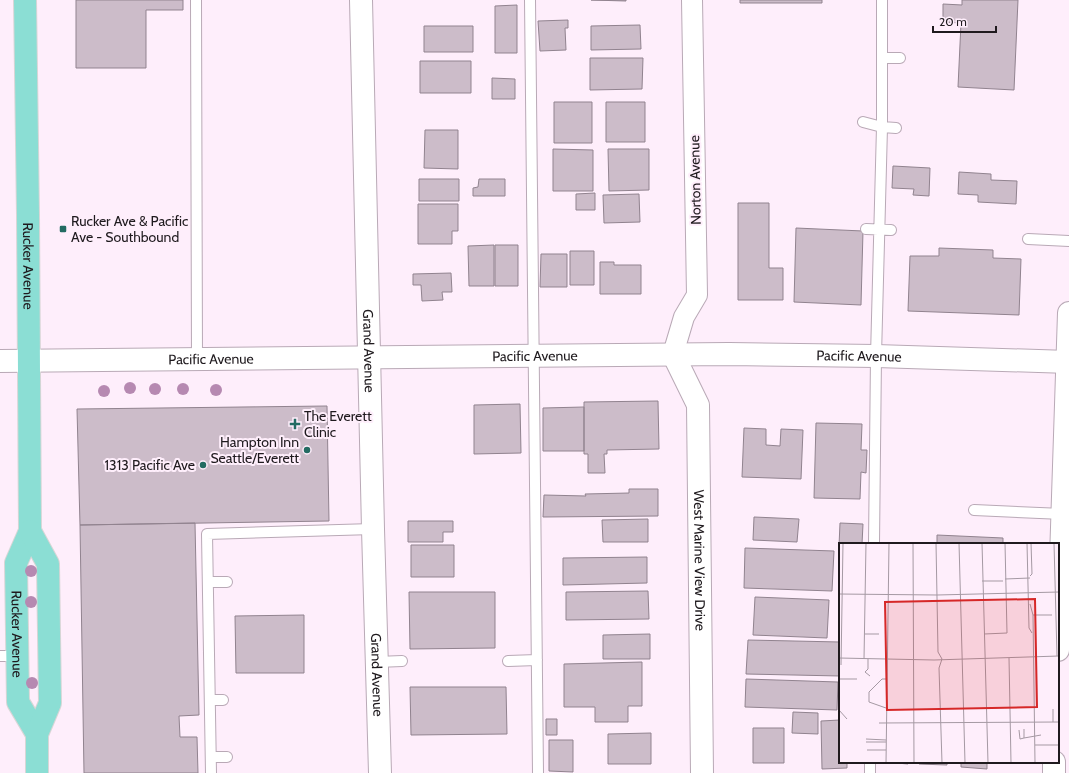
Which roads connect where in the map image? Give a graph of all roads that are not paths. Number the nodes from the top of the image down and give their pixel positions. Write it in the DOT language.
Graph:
graph roads {
  1 [pos="25,0"];
  2 [pos="196,0"];
  3 [pos="361,0"];
  4 [pos="530,0"];
  5 [pos="692,0"];
  6 [pos="882,0"];
  7 [pos="882,58"];
  8 [pos="900,58"];
  9 [pos="863,122"];
  10 [pos="882,127"];
  11 [pos="896,128"];
  12 [pos="866,229"];
  13 [pos="879,230"];
  14 [pos="891,230"];
  15 [pos="1028,239"];
  16 [pos="1069,242"];
  17 [pos="1069,313"];
  18 [pos="672,354"];
  19 [pos="534,355"];
  20 [pos="876,356"];
  21 [pos="370,357"];
  22 [pos="197,359"];
  23 [pos="28,360"];
  24 [pos="0,361"];
  25 [pos="1069,362"];
  26 [pos="974,510"];
  27 [pos="1063,514"];
  28 [pos="373,529"];
  29 [pos="30,531"];
  30 [pos="874,543"];
  31 [pos="208,582"];
  32 [pos="227,582"];
  33 [pos="1059,623"];
  34 [pos="9,656"];
  35 [pos="537,660"];
  36 [pos="402,661"];
  37 [pos="508,661"];
  38 [pos="377,662"];
  39 [pos="210,700"];
  40 [pos="223,700"];
  41 [pos="37,734"];
  42 [pos="211,757"];
  43 [pos="227,757"];
  44 [pos="37,773"];
  45 [pos="211,773"];
  46 [pos="380,773"];
  47 [pos="538,773"];
  48 [pos="702,773"];
  1 -- 23 [label="main road, Rucker Avenue"];
  2 -- 22 [label="lane"];
  3 -- 21 [label="street, Grand Avenue"];
  4 -- 19 [label="lane"];
  5 -- 18 [label="street, Norton Avenue"];
  6 -- 7 [label="lane"];
  7 -- 8 [label="lane"];
  7 -- 10 [label="lane"];
  9 -- 10 [label="lane"];
  10 -- 11 [label="lane"];
  10 -- 13 [label="lane"];
  12 -- 13 [label="lane"];
  13 -- 14 [label="lane"];
  13 -- 20 [label="lane"];
  15 -- 16 [label="lane"];
  17 -- 25 [label="street"];
  18 -- 19 [label="street, Pacific Avenue"];
  18 -- 20 [label="street, Pacific Avenue"];
  18 -- 48 [label="street, West Marine View Drive"];
  19 -- 21 [label="street, Pacific Avenue"];
  19 -- 35 [label="lane"];
  20 -- 25 [label="street, Pacific Avenue"];
  20 -- 30 [label="lane"];
  21 -- 22 [label="street, Pacific Avenue"];
  21 -- 28 [label="street, Grand Avenue"];
  22 -- 23 [label="street, Pacific Avenue"];
  23 -- 24 [label="street, Pacific Avenue"];
  23 -- 29 [label="main road, Rucker Avenue"];
  25 -- 27 [label="street"];
  26 -- 27 [label="lane"];
  27 -- 33 [label="street"];
  28 -- 31 [label="lane"];
  28 -- 38 [label="street, Grand Avenue"];
  29 -- 34 [label="main road, Rucker Avenue"];
  29 -- 41 [label="main road, Rucker Avenue"];
  31 -- 32 [label="lane"];
  31 -- 39 [label="lane"];
  34 -- 41 [label="main road, Rucker Avenue"];
  35 -- 37 [label="lane"];
  35 -- 47 [label="lane"];
  36 -- 38 [label="lane"];
  38 -- 46 [label="street, Grand Avenue"];
  39 -- 40 [label="lane"];
  39 -- 42 [label="lane"];
  41 -- 44 [label="main road, Rucker Avenue"];
  42 -- 43 [label="lane"];
  42 -- 45 [label="lane"];
}
